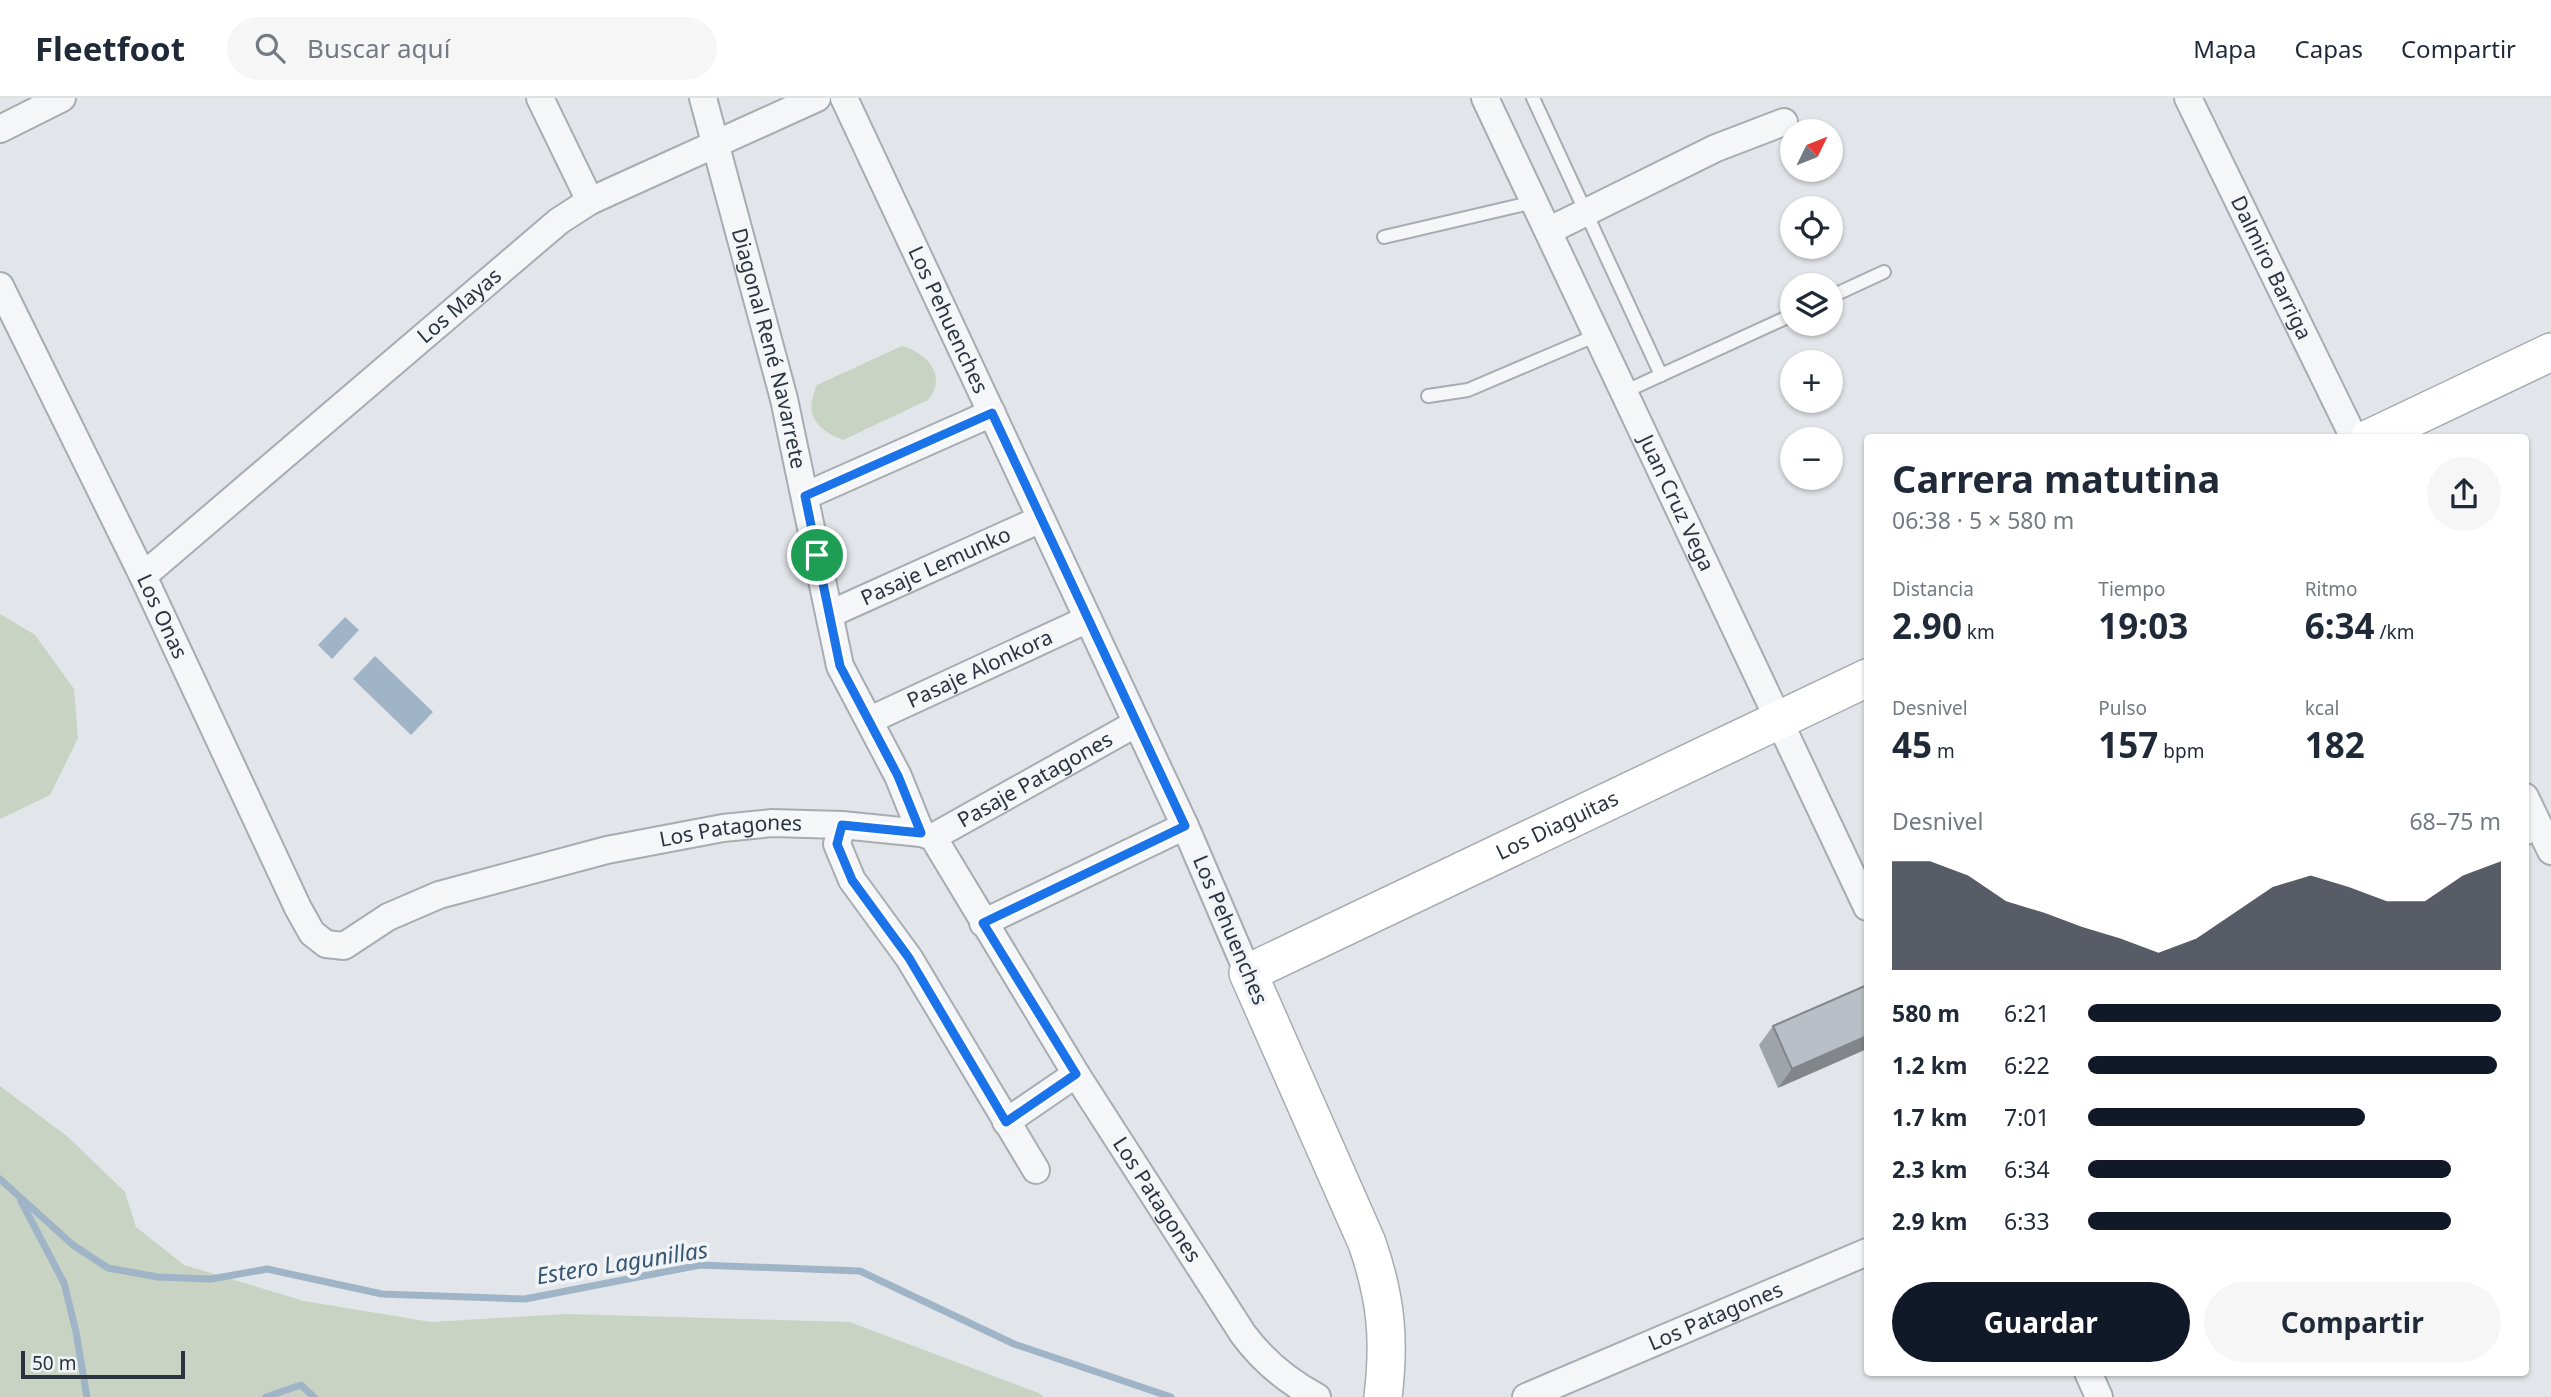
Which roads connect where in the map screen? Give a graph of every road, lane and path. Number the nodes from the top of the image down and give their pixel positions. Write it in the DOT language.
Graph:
graph roads {
  1 [pos="62,98"];
  2 [pos="540,98"];
  3 [pos="704,98"];
  4 [pos="817,98"];
  5 [pos="844,98"];
  6 [pos="1485,98"];
  7 [pos="1533,98"];
  8 [pos="2188,98"];
  9 [pos="1780,124"];
  10 [pos="0,129"];
  11 [pos="715,145"];
  12 [pos="590,201"];
  13 [pos="1534,202"];
  14 [pos="1586,212"];
  15 [pos="1548,231"];
  16 [pos="1384,237"];
  17 [pos="1884,272"];
  18 [pos="0,286"];
  19 [pos="1843,291"];
  20 [pos="1780,320"];
  21 [pos="1597,335"];
  22 [pos="2551,352"];
  23 [pos="1661,375"];
  24 [pos="1624,392"];
  25 [pos="1428,396"];
  26 [pos="992,413"];
  27 [pos="2352,434"];
  28 [pos="2378,434"];
  29 [pos="805,496"];
  30 [pos="1041,519"];
  31 [pos="143,576"];
  32 [pos="830,614"];
  33 [pos="1088,619"];
  34 [pos="1864,679"];
  35 [pos="870,720"];
  36 [pos="1779,721"];
  37 [pos="1137,723"];
  38 [pos="2529,810"];
  39 [pos="842,825"];
  40 [pos="1185,826"];
  41 [pos="927,835"];
  42 [pos="2539,841"];
  43 [pos="1864,901"];
  44 [pos="983,923"];
  45 [pos="326,944"];
  46 [pos="1248,973"];
  47 [pos="1076,1074"];
  48 [pos="1006,1122"];
  49 [pos="1036,1170"];
  50 [pos="1864,1253"];
  51 [pos="2090,1376"];
  52 [pos="1317,1397"];
  53 [pos="1383,1397"];
  54 [pos="1527,1397"];
  55 [pos="2099,1397"];
  1 -- 10 [label="street"];
  2 -- 12 [label="street"];
  3 -- 11 [label="street, Diagonal René Navarrete"];
  4 -- 11 [label="street, Los Mayas"];
  5 -- 26 [label="street, Los Pehuenches"];
  6 -- 13 [label="street, Juan Cruz Vega"];
  7 -- 14 [label="lane"];
  8 -- 27 [label="street, Dalmiro Barriga"];
  9 -- 14 [label="street"];
  11 -- 12 [label="street, Los Mayas"];
  11 -- 29 [label="street, Diagonal René Navarrete"];
  12 -- 31 [label="street, Los Mayas"];
  13 -- 15 [label="street, Juan Cruz Vega"];
  13 -- 16 [label="lane"];
  14 -- 15 [label="street"];
  14 -- 23 [label="lane"];
  15 -- 21 [label="street, Juan Cruz Vega"];
  17 -- 19 [label="lane"];
  18 -- 31 [label="street, Los Onas"];
  20 -- 23 [label="lane"];
  21 -- 24 [label="street, Juan Cruz Vega"];
  21 -- 25 [label="lane"];
  22 -- 28 [label="street"];
  23 -- 24 [label="lane"];
  24 -- 36 [label="street, Juan Cruz Vega"];
  26 -- 29 [label="street"];
  26 -- 30 [label="street, Los Pehuenches"];
  29 -- 32 [label="street, Diagonal René Navarrete"];
  30 -- 32 [label="street, Pasaje Lemunko"];
  30 -- 33 [label="street, Los Pehuenches"];
  31 -- 45 [label="street, Los Onas"];
  32 -- 35 [label="street, Diagonal René Navarrete"];
  33 -- 35 [label="street, Pasaje Alonkora"];
  33 -- 37 [label="street, Los Pehuenches"];
  34 -- 36 [label="street, Los Diaguitas"];
  35 -- 41 [label="street, Diagonal René Navarrete"];
  36 -- 43 [label="street, Juan Cruz Vega"];
  36 -- 46 [label="street, Los Diaguitas"];
  37 -- 40 [label="street, Los Pehuenches"];
  37 -- 41 [label="street, Pasaje Patagones"];
  38 -- 42 [label="street"];
  39 -- 41 [label="street, Los Patagones"];
  39 -- 45 [label="street, Los Patagones"];
  39 -- 48 [label="street"];
  40 -- 44 [label="street"];
  40 -- 46 [label="street, Los Pehuenches"];
  41 -- 44 [label="street, Los Patagones"];
  44 -- 47 [label="street, Los Patagones"];
  46 -- 53 [label="street, Los Pehuenches"];
  47 -- 48 [label="street"];
  47 -- 52 [label="street, Los Patagones"];
  48 -- 49 [label="street"];
  50 -- 54 [label="street, Los Patagones"];
  51 -- 55 [label="street"];
}
